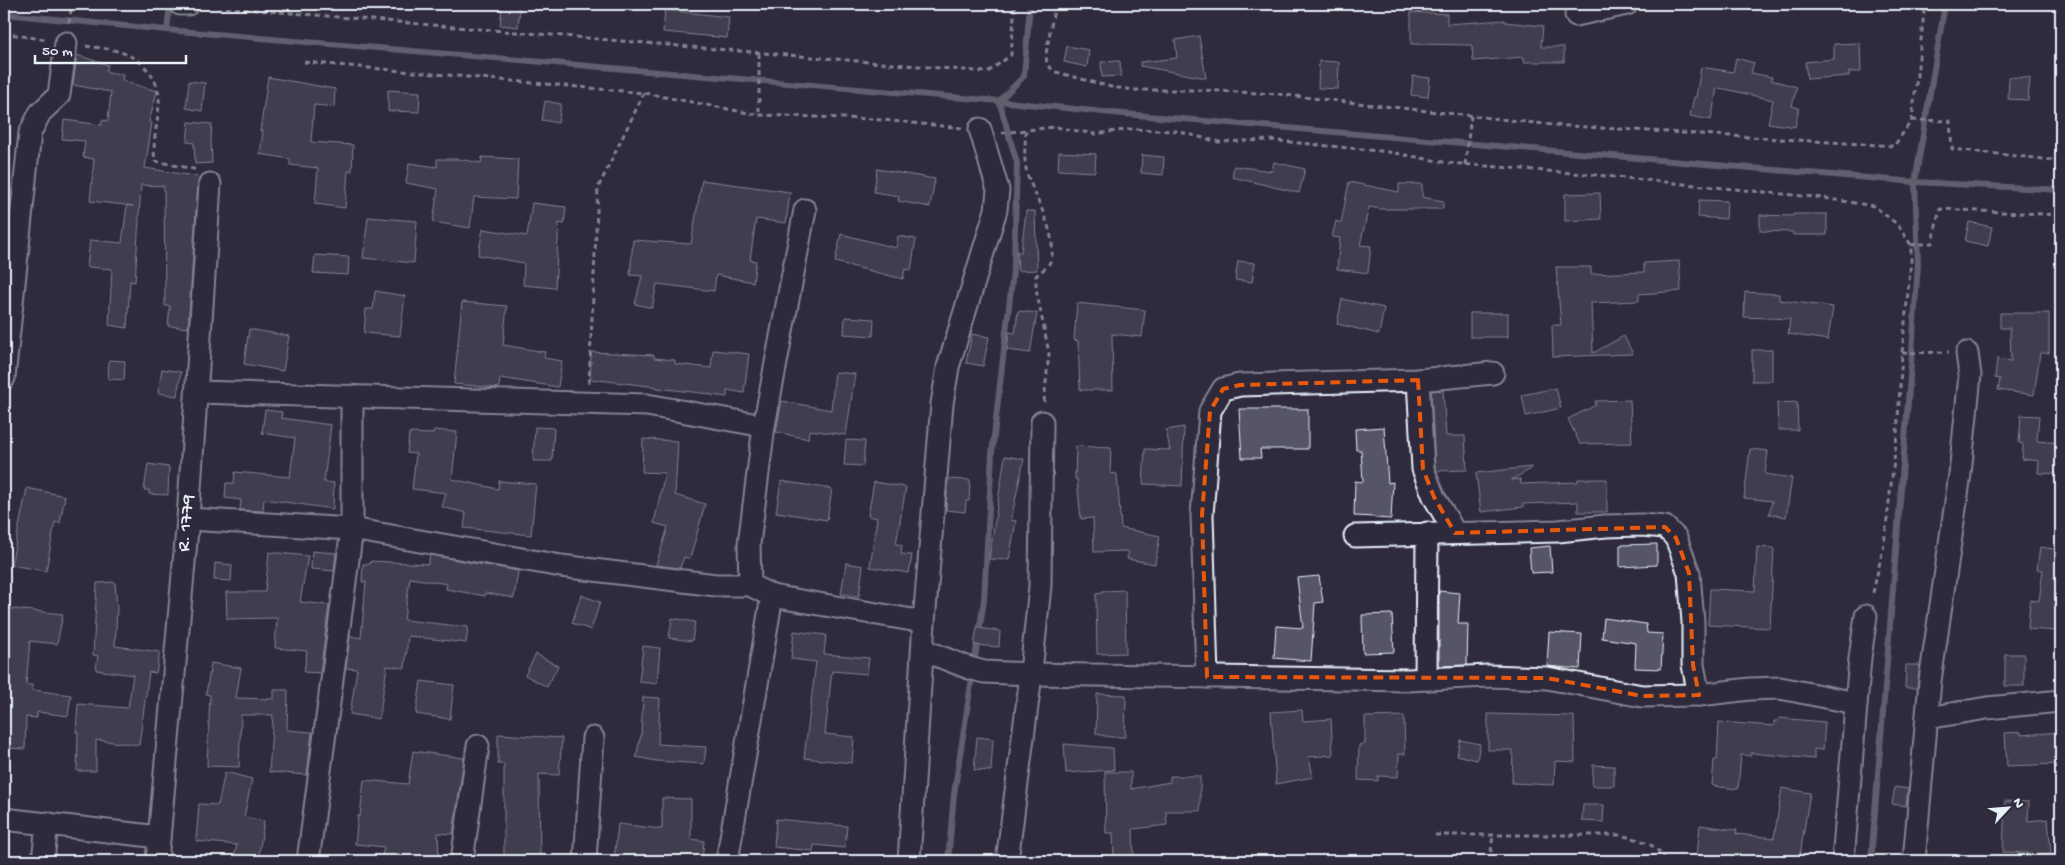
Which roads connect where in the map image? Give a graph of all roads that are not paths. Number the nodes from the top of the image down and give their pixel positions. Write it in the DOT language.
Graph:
graph roads {
  1 [pos="1627,4"];
  2 [pos="1576,15"];
  3 [pos="66,43"];
  4 [pos="985,132"];
  5 [pos="210,184"];
  6 [pos="805,210"];
  7 [pos="1967,353"];
  8 [pos="4,373"];
  9 [pos="1493,373"];
  10 [pos="1418,380"];
  11 [pos="197,392"];
  12 [pos="352,396"];
  13 [pos="1042,422"];
  14 [pos="764,426"];
  15 [pos="188,518"];
  16 [pos="352,529"];
  17 [pos="1427,533"];
  18 [pos="1455,533"];
  19 [pos="1355,536"];
  20 [pos="750,585"];
  21 [pos="772,596"];
  22 [pos="1866,616"];
  23 [pos="924,622"];
  24 [pos="923,650"];
  25 [pos="1031,674"];
  26 [pos="1207,677"];
  27 [pos="1426,679"];
  28 [pos="1699,695"];
  29 [pos="2061,701"];
  30 [pos="1856,703"];
  31 [pos="1927,718"];
  32 [pos="593,738"];
  33 [pos="478,746"];
  34 [pos="4,819"];
  35 [pos="47,823"];
  36 [pos="159,837"];
  37 [pos="43,861"];
  38 [pos="157,861"];
  39 [pos="308,861"];
  40 [pos="462,861"];
  41 [pos="585,861"];
  42 [pos="727,861"];
  43 [pos="909,861"];
  44 [pos="1007,861"];
  45 [pos="1843,861"];
  46 [pos="1914,861"];
  1 -- 2 [label="street"];
  3 -- 8 [label="street"];
  4 -- 23 [label="street"];
  5 -- 11 [label="street, R. 1779"];
  6 -- 14 [label="street"];
  7 -- 31 [label="street"];
  9 -- 10 [label="street"];
  10 -- 18 [label="street"];
  10 -- 26 [label="street"];
  11 -- 12 [label="street"];
  11 -- 15 [label="street, R. 1779"];
  12 -- 14 [label="street"];
  12 -- 16 [label="street"];
  13 -- 25 [label="street"];
  14 -- 20 [label="street"];
  15 -- 16 [label="street"];
  15 -- 36 [label="street, R. 1779"];
  16 -- 20 [label="street"];
  16 -- 39 [label="street"];
  17 -- 18 [label="street"];
  17 -- 19 [label="street"];
  17 -- 27 [label="street"];
  18 -- 28 [label="street"];
  20 -- 21 [label="street"];
  21 -- 23 [label="street"];
  21 -- 42 [label="street"];
  22 -- 30 [label="street"];
  23 -- 24 [label="street"];
  24 -- 25 [label="street"];
  24 -- 43 [label="street"];
  25 -- 26 [label="street"];
  25 -- 44 [label="street"];
  26 -- 27 [label="street"];
  27 -- 28 [label="street"];
  28 -- 30 [label="street"];
  29 -- 31 [label="street"];
  30 -- 45 [label="street"];
  31 -- 46 [label="street"];
  32 -- 41 [label="street"];
  33 -- 40 [label="street"];
  34 -- 35 [label="street"];
  35 -- 36 [label="street"];
  35 -- 37 [label="street"];
  36 -- 38 [label="street, R. 1779"];
}
